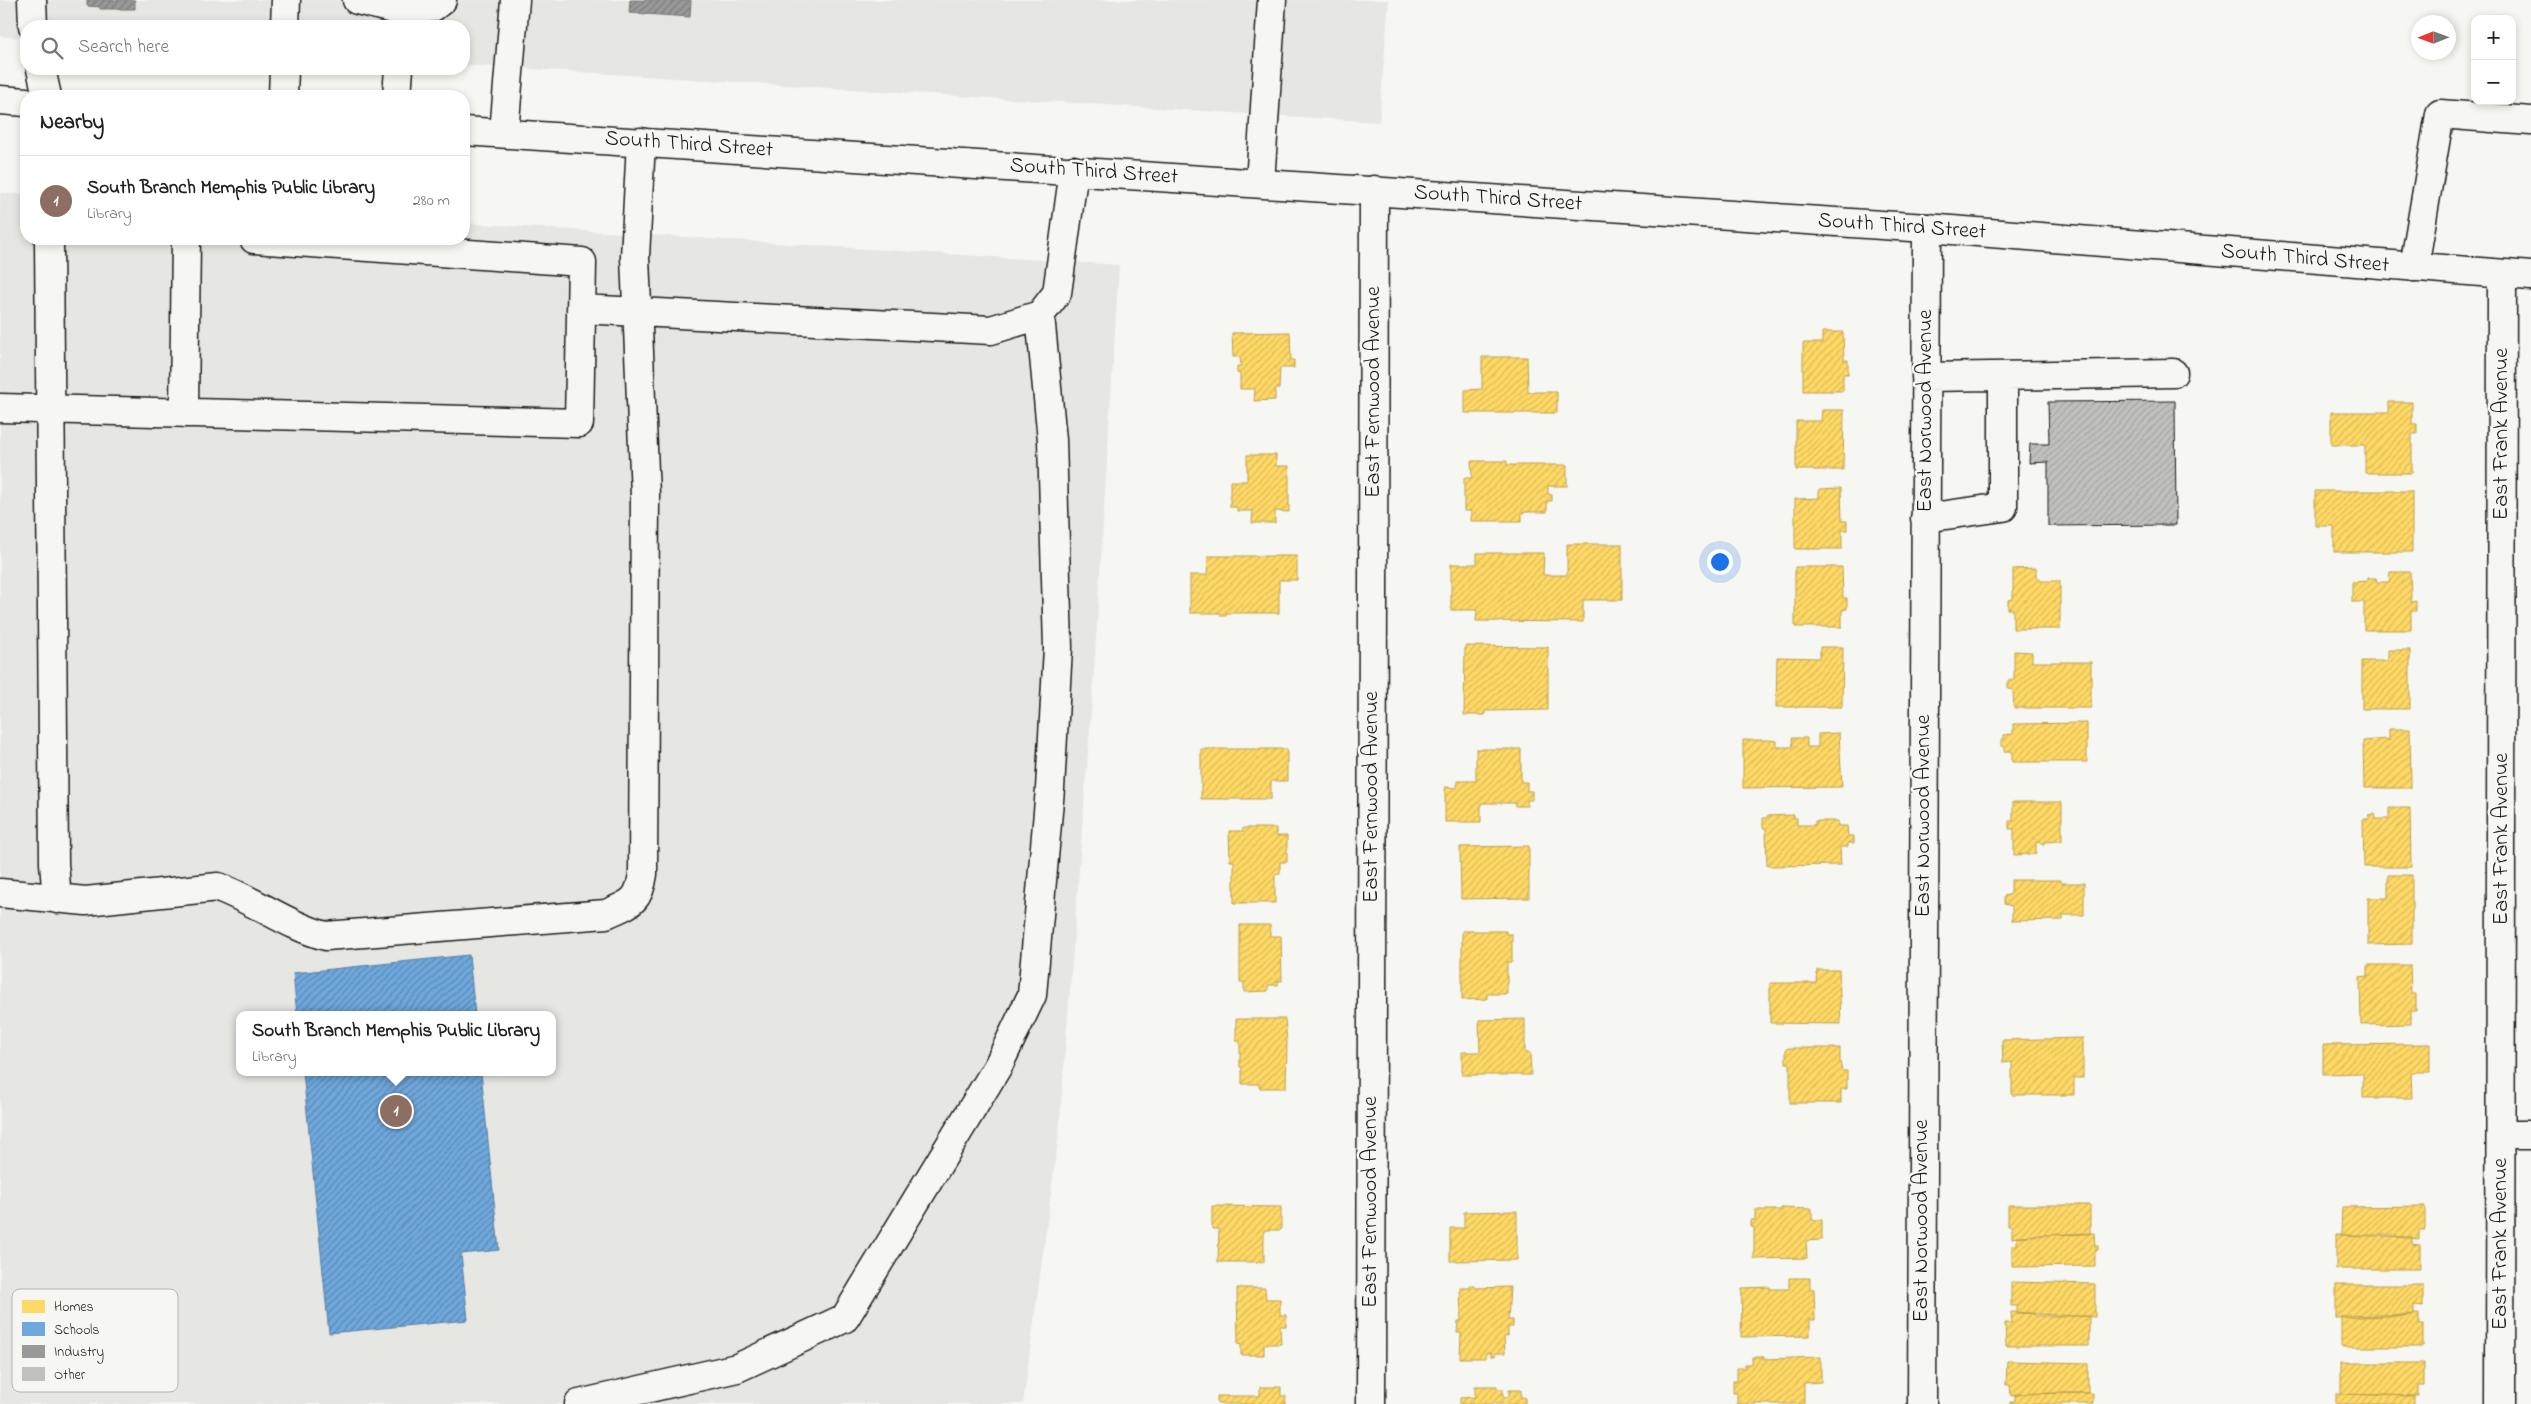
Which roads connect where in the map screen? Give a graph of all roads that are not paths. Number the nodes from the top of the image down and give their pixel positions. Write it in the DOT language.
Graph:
graph roads {
  1 [pos="32,0"];
  2 [pos="285,0"];
  3 [pos="357,0"];
  4 [pos="442,0"];
  5 [pos="515,0"];
  6 [pos="1272,0"];
  7 [pos="403,19"];
  8 [pos="33,20"];
  9 [pos="285,20"];
  10 [pos="42,75"];
  11 [pos="284,75"];
  12 [pos="399,75"];
  13 [pos="46,90"];
  14 [pos="283,90"];
  15 [pos="397,90"];
  16 [pos="0,100"];
  17 [pos="20,102"];
  18 [pos="2531,121"];
  19 [pos="470,130"];
  20 [pos="504,133"];
  21 [pos="641,142"];
  22 [pos="1074,170"];
  23 [pos="1260,183"];
  24 [pos="1374,190"];
  25 [pos="1926,228"];
  26 [pos="49,245"];
  27 [pos="186,245"];
  28 [pos="340,245"];
  29 [pos="2414,267"];
  30 [pos="2502,274"];
  31 [pos="2531,276"];
  32 [pos="581,309"];
  33 [pos="637,312"];
  34 [pos="1040,315"];
  35 [pos="2173,374"];
  36 [pos="2003,376"];
  37 [pos="1926,377"];
  38 [pos="0,408"];
  39 [pos="50,410"];
  40 [pos="184,413"];
  41 [pos="1925,518"];
  42 [pos="0,893"];
  43 [pos="57,899"];
  44 [pos="2502,1135"];
  45 [pos="2531,1135"];
  46 [pos="579,1404"];
  47 [pos="1371,1404"];
  48 [pos="1922,1404"];
  49 [pos="2500,1404"];
  1 -- 8 [label="street"];
  2 -- 9 [label="street"];
  3 -- 7 [label="street"];
  4 -- 7 [label="street"];
  5 -- 20 [label="street"];
  6 -- 23 [label="street"];
  10 -- 13 [label="street"];
  11 -- 14 [label="street"];
  12 -- 15 [label="street"];
  16 -- 17 [label="street"];
  18 -- 29 [label="street"];
  19 -- 20 [label="street, South Third Street"];
  20 -- 21 [label="street, South Third Street"];
  21 -- 22 [label="street, South Third Street"];
  21 -- 33 [label="street"];
  22 -- 23 [label="street, South Third Street"];
  22 -- 34 [label="street"];
  23 -- 24 [label="street, South Third Street"];
  24 -- 25 [label="street, South Third Street"];
  24 -- 47 [label="street, East Fernwood Avenue"];
  25 -- 29 [label="street, South Third Street"];
  25 -- 37 [label="street, East Norwood Avenue"];
  26 -- 39 [label="street"];
  27 -- 40 [label="street"];
  28 -- 32 [label="street"];
  29 -- 30 [label="street, South Third Street"];
  30 -- 31 [label="street, South Third Street"];
  30 -- 44 [label="street, East Frank Avenue"];
  32 -- 33 [label="street"];
  32 -- 40 [label="street"];
  33 -- 34 [label="street"];
  33 -- 43 [label="street"];
  34 -- 46 [label="street"];
  35 -- 36 [label="street"];
  36 -- 37 [label="street"];
  36 -- 41 [label="street"];
  37 -- 41 [label="street, East Norwood Avenue"];
  38 -- 39 [label="street"];
  39 -- 40 [label="street"];
  39 -- 43 [label="street"];
  41 -- 48 [label="street, East Norwood Avenue"];
  42 -- 43 [label="street"];
  44 -- 45 [label="street"];
  44 -- 49 [label="street, East Frank Avenue"];
}
